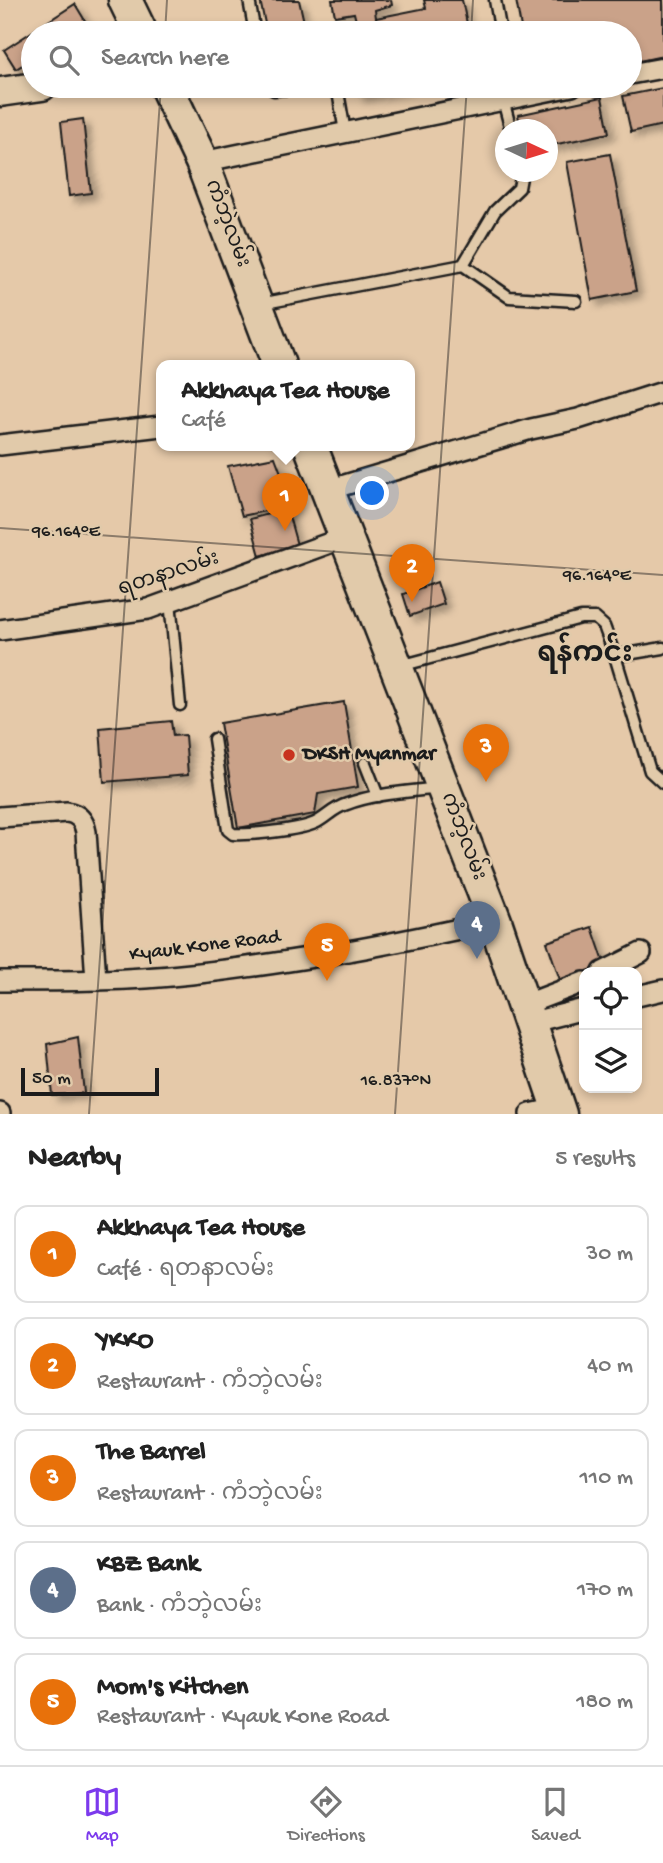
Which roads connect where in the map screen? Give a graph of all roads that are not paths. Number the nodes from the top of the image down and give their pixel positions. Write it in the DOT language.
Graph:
graph roads {
  1 [pos="125,0"];
  2 [pos="249,0"];
  3 [pos="495,0"];
  4 [pos="135,21"];
  5 [pos="253,21"];
  6 [pos="499,21"];
  7 [pos="663,68"];
  8 [pos="642,72"];
  9 [pos="21,89"];
  10 [pos="0,92"];
  11 [pos="172,98"];
  12 [pos="339,98"];
  13 [pos="513,98"];
  14 [pos="503,100"];
  15 [pos="508,119"];
  16 [pos="345,132"];
  17 [pos="202,162"];
  18 [pos="520,182"];
  19 [pos="463,265"];
  20 [pos="576,301"];
  21 [pos="256,305"];
  22 [pos="277,360"];
  23 [pos="663,392"];
  24 [pos="156,427"];
  25 [pos="0,445"];
  26 [pos="312,451"];
  27 [pos="328,490"];
  28 [pos="346,537"];
  29 [pos="170,601"];
  30 [pos="0,630"];
  31 [pos="663,648"];
  32 [pos="615,656"];
  33 [pos="397,667"];
  34 [pos="180,705"];
  35 [pos="214,739"];
  36 [pos="365,763"];
  37 [pos="663,783"];
  38 [pos="443,788"];
  39 [pos="378,796"];
  40 [pos="0,817"];
  41 [pos="495,921"];
  42 [pos="642,953"];
  43 [pos="613,967"];
  44 [pos="0,981"];
  45 [pos="96,981"];
  46 [pos="579,985"];
  47 [pos="663,990"];
  48 [pos="642,995"];
  49 [pos="579,1009"];
  50 [pos="526,1014"];
  51 [pos="549,1112"];
  1 -- 4 [label="main road"];
  2 -- 5 [label="lane"];
  3 -- 6 [label="lane"];
  7 -- 8 [label="street"];
  9 -- 10 [label="main road"];
  11 -- 17 [label="main road, ကံဘဲ့လမ်း"];
  12 -- 16 [label="lane"];
  13 -- 14 [label="street"];
  14 -- 15 [label="lane"];
  14 -- 16 [label="street"];
  16 -- 17 [label="street"];
  17 -- 21 [label="main road, ကံဘဲ့လမ်း"];
  18 -- 19 [label="lane"];
  19 -- 20 [label="lane"];
  19 -- 21 [label="lane"];
  21 -- 22 [label="main road, ကံဘဲ့လမ်း"];
  23 -- 27 [label="street"];
  24 -- 25 [label="street"];
  26 -- 27 [label="main road, ကံဘဲ့လမ်း"];
  27 -- 28 [label="main road, ကံဘဲ့လမ်း"];
  28 -- 29 [label="street, ရတနာလမ်း"];
  28 -- 33 [label="main road, ကံဘဲ့လမ်း"];
  29 -- 30 [label="street, ရတနာလမ်း"];
  29 -- 34 [label="lane"];
  31 -- 32 [label="lane"];
  32 -- 33 [label="lane"];
  32 -- 37 [label="lane"];
  33 -- 38 [label="main road, ကံဘဲ့လမ်း"];
  35 -- 39 [label="lane"];
  36 -- 39 [label="lane"];
  38 -- 39 [label="lane"];
  38 -- 41 [label="main road, ကံဘဲ့လမ်း"];
  40 -- 45 [label="street"];
  41 -- 45 [label="street, Kyauk Kone Road"];
  41 -- 50 [label="main road, ကံဘဲ့လမ်း"];
  42 -- 43 [label="street"];
  44 -- 45 [label="street, Kyauk Kone Road"];
  46 -- 50 [label="street"];
  47 -- 48 [label="street"];
  49 -- 50 [label="street"];
  50 -- 51 [label="main road, ကံဘဲ့လမ်း"];
}
